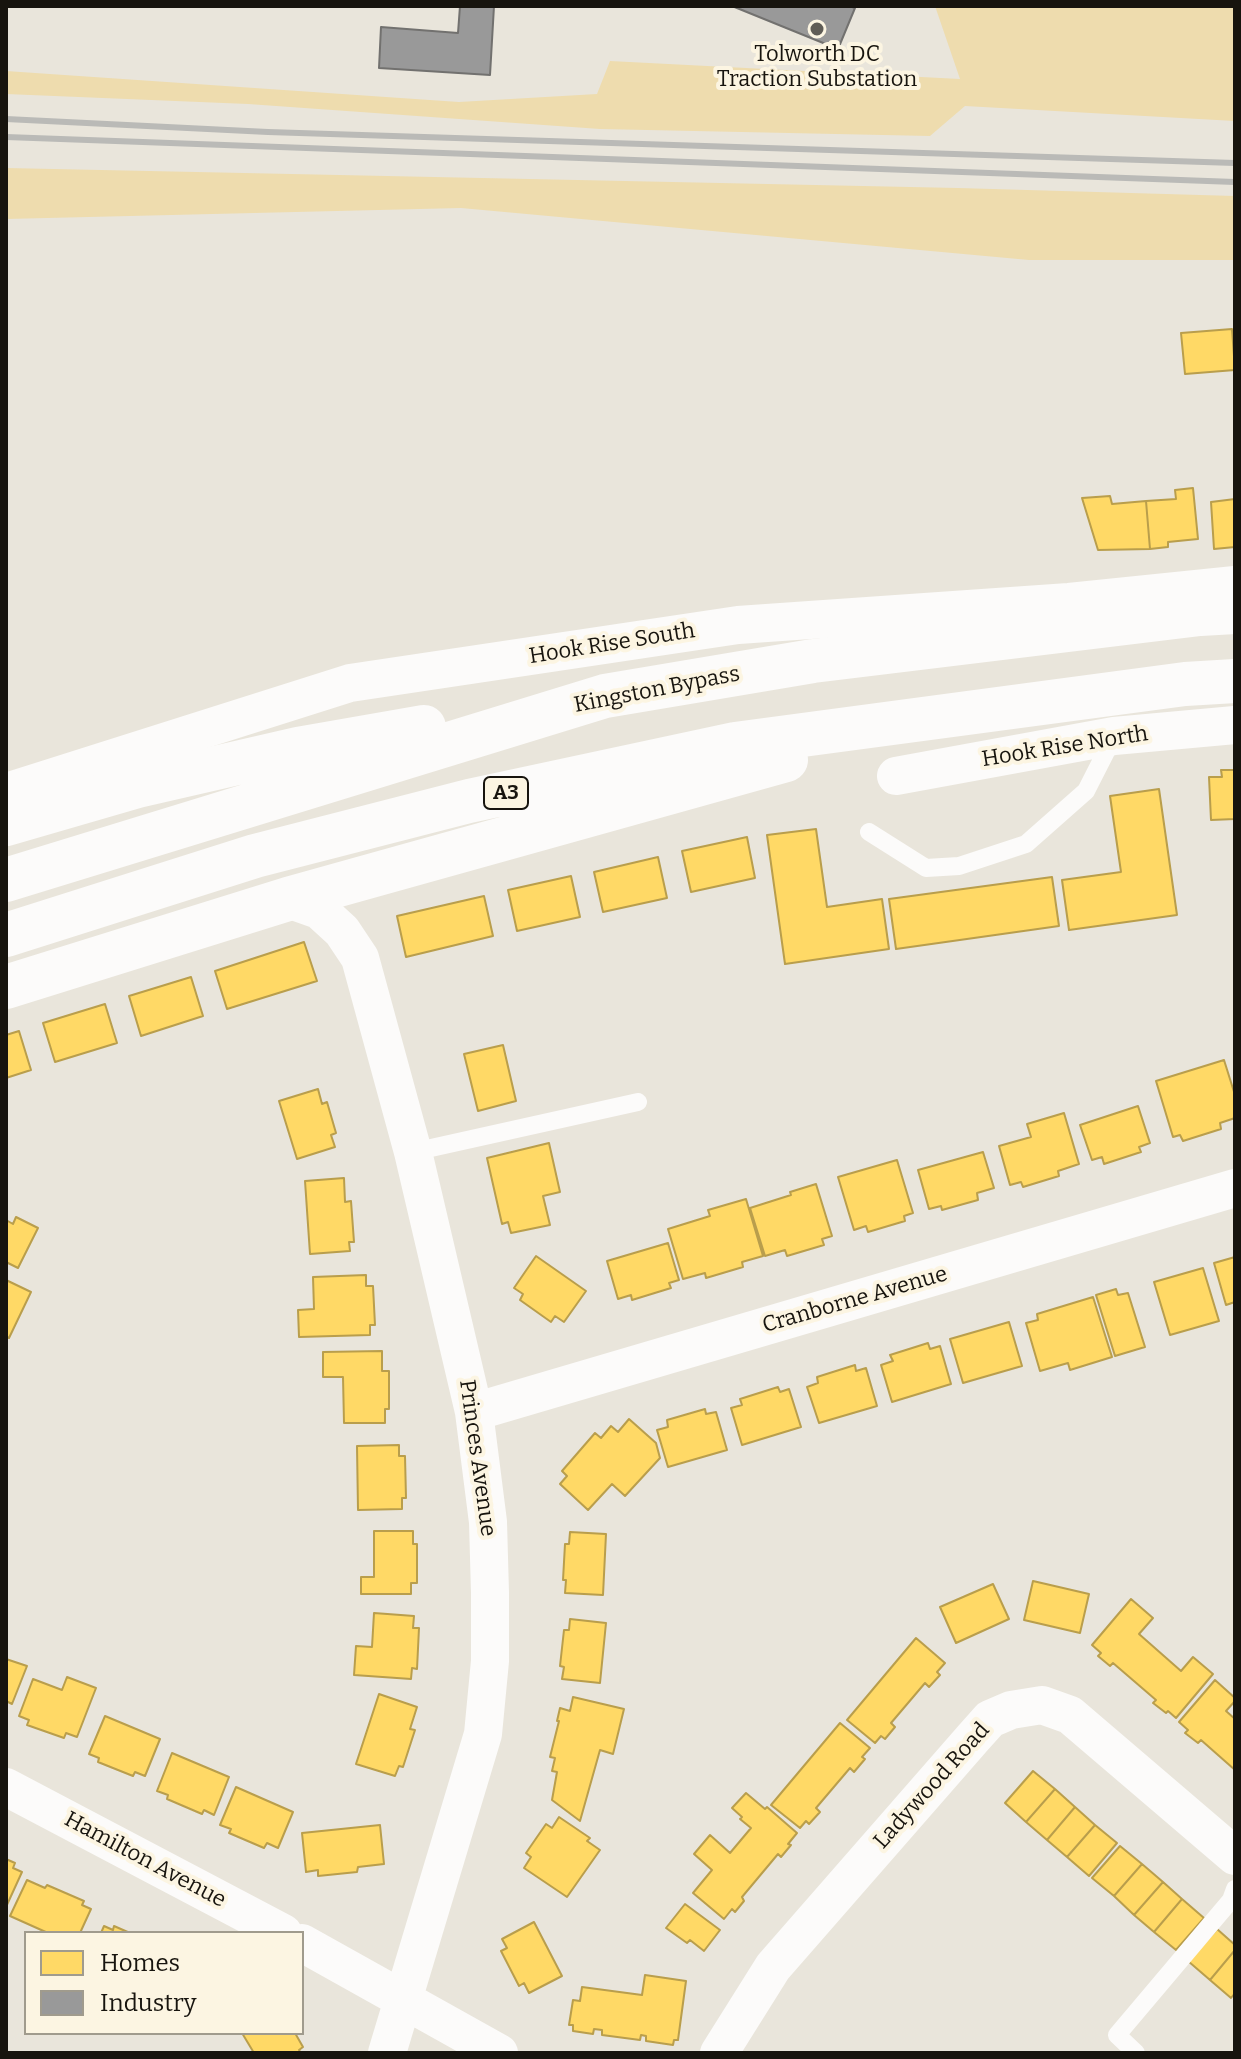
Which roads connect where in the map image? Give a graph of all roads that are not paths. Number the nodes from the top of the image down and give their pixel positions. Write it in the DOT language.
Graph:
graph roads {
  1 [pos="1235,585"];
  2 [pos="1235,612"];
  3 [pos="1235,681"];
  4 [pos="605,696"];
  5 [pos="1018,705"];
  6 [pos="1235,725"];
  7 [pos="1114,736"];
  8 [pos="896,776"];
  9 [pos="6,792"];
  10 [pos="6,824"];
  11 [pos="869,832"];
  12 [pos="6,880"];
  13 [pos="288,899"];
  14 [pos="6,935"];
  15 [pos="6,987"];
  16 [pos="638,1102"];
  17 [pos="413,1152"];
  18 [pos="1235,1188"];
  19 [pos="474,1412"];
  20 [pos="6,1787"];
  21 [pos="1235,1856"];
  22 [pos="1235,1889"];
  23 [pos="279,1931"];
  24 [pos="304,1944"];
  25 [pos="404,2001"];
  26 [pos="387,2053"];
  27 [pos="499,2053"];
  28 [pos="719,2053"];
  29 [pos="1136,2053"];
  1 -- 9 [label="street, Hook Rise South"];
  2 -- 4 [label="highway, Kingston Bypass"];
  3 -- 5 [label="highway, A3"];
  4 -- 10 [label="highway"];
  4 -- 12 [label="highway, Kingston Bypass"];
  5 -- 13 [label="highway"];
  5 -- 14 [label="highway, A3"];
  6 -- 7 [label="street, Hook Rise North"];
  7 -- 8 [label="street, Hook Rise North"];
  7 -- 11 [label="lane"];
  13 -- 15 [label="highway"];
  13 -- 17 [label="street, Princes Avenue"];
  16 -- 17 [label="lane"];
  17 -- 19 [label="street, Princes Avenue"];
  18 -- 19 [label="street, Cranborne Avenue"];
  19 -- 25 [label="street, Princes Avenue"];
  20 -- 23 [label="street, Hamilton Avenue"];
  21 -- 28 [label="street, Ladywood Road"];
  22 -- 29 [label="lane"];
  24 -- 25 [label="street"];
  25 -- 26 [label="street, Princes Avenue"];
  25 -- 27 [label="street"];
}
